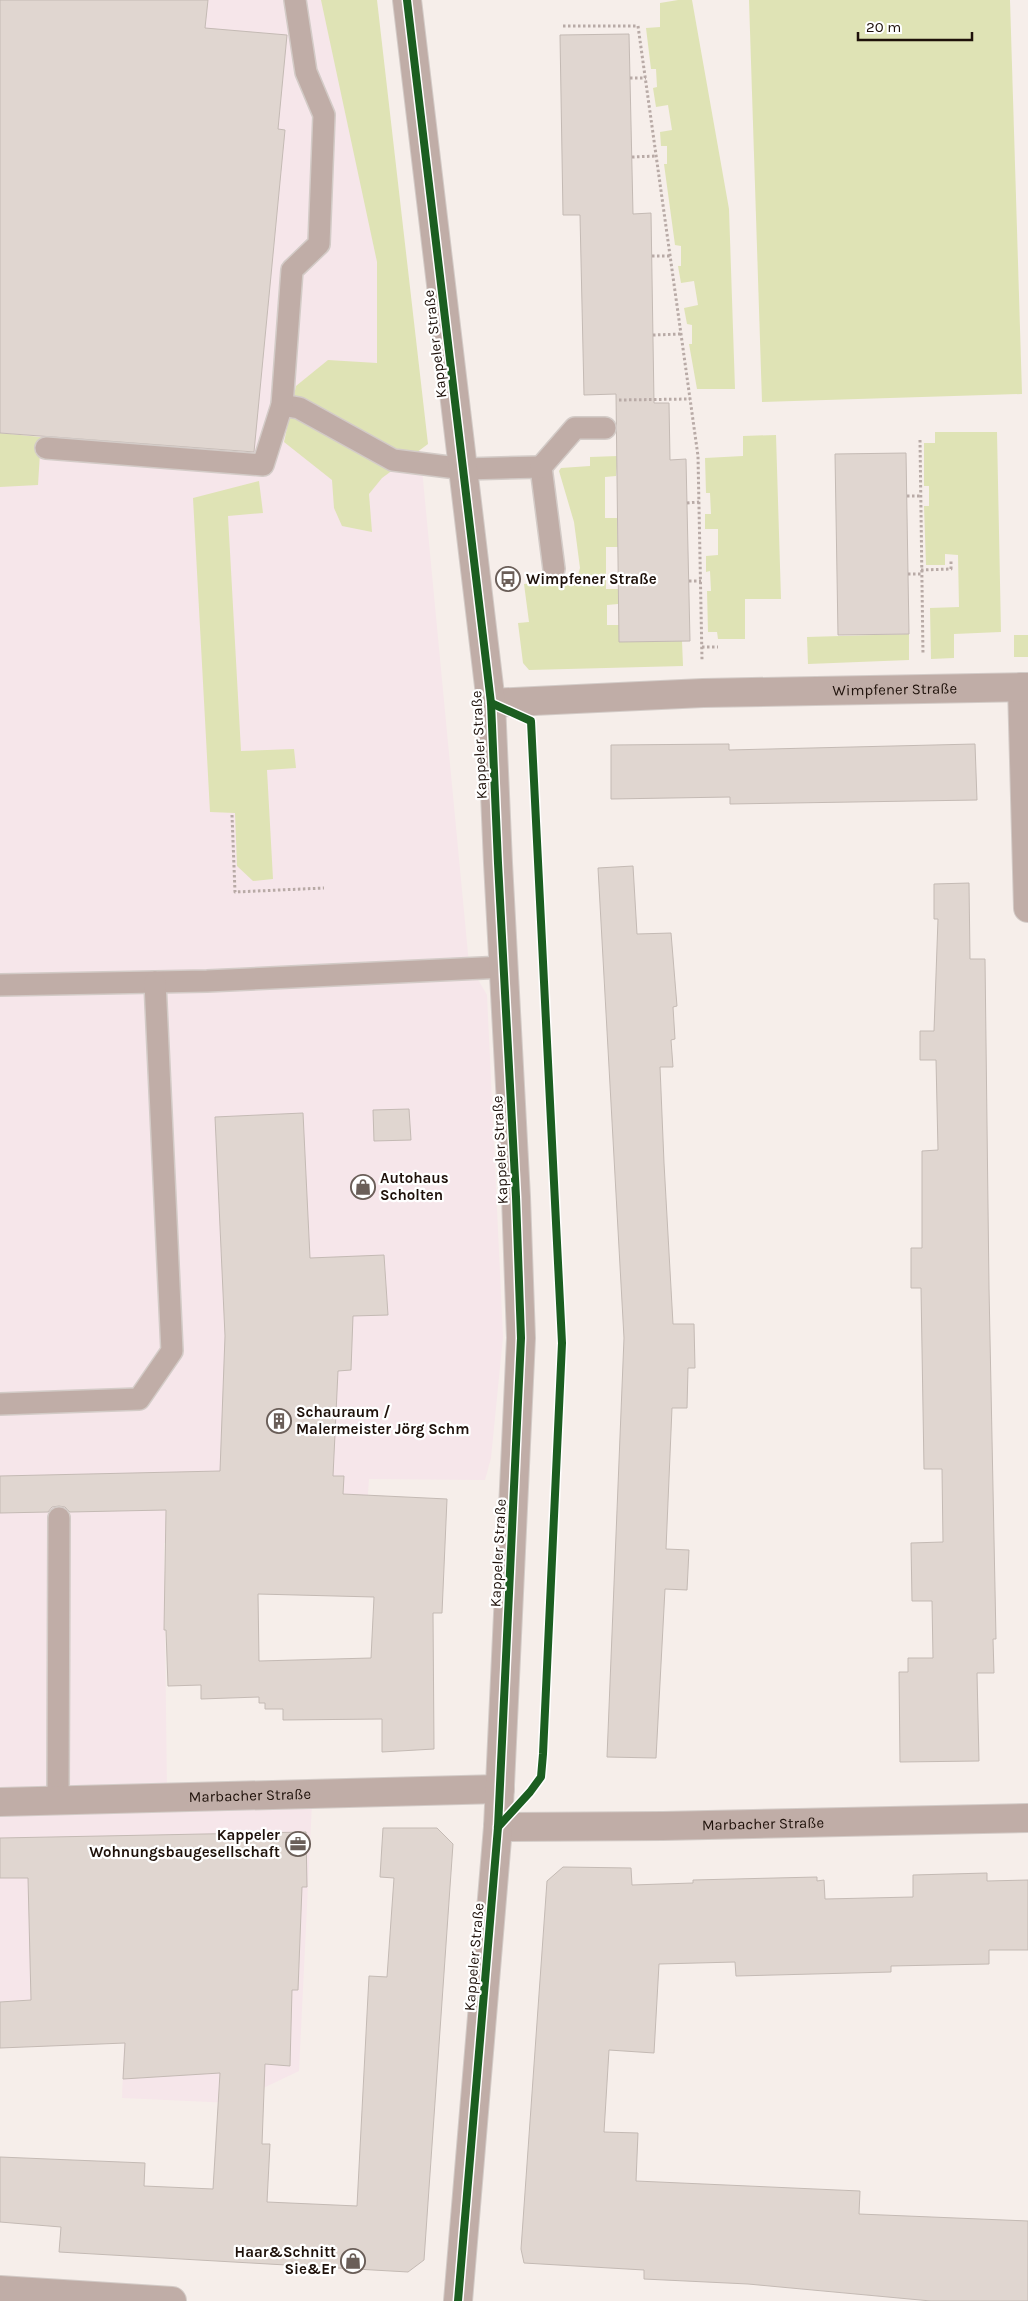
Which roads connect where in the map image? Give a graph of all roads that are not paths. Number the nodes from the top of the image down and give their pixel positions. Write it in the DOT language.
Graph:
graph roads {
  1 [pos="295,0"];
  2 [pos="407,0"];
  3 [pos="282,405"];
  4 [pos="605,428"];
  5 [pos="46,448"];
  6 [pos="542,467"];
  7 [pos="465,469"];
  8 [pos="554,569"];
  9 [pos="1025,687"];
  10 [pos="491,703"];
  11 [pos="1028,908"];
  12 [pos="504,967"];
  13 [pos="155,982"];
  14 [pos="0,985"];
  15 [pos="0,1404"];
  16 [pos="59,1518"];
  17 [pos="500,1789"];
  18 [pos="58,1801"];
  19 [pos="0,1802"];
  20 [pos="1028,1818"];
  21 [pos="498,1827"];
  22 [pos="0,2290"];
  23 [pos="172,2301"];
  24 [pos="458,2301"];
  1 -- 3 [label="lane"];
  2 -- 7 [label="street, Kappeler Straße"];
  3 -- 5 [label="lane"];
  3 -- 7 [label="lane"];
  4 -- 6 [label="lane"];
  6 -- 7 [label="lane"];
  6 -- 8 [label="lane"];
  7 -- 10 [label="street, Kappeler Straße"];
  9 -- 10 [label="street, Wimpfener Straße"];
  9 -- 11 [label="street"];
  10 -- 12 [label="street, Kappeler Straße"];
  12 -- 13 [label="lane"];
  12 -- 17 [label="street, Kappeler Straße"];
  13 -- 14 [label="lane"];
  13 -- 15 [label="lane"];
  16 -- 18 [label="lane"];
  17 -- 18 [label="street, Marbacher Straße"];
  17 -- 21 [label="street, Kappeler Straße"];
  18 -- 19 [label="street, Marbacher Straße"];
  20 -- 21 [label="street, Marbacher Straße"];
  21 -- 24 [label="street, Kappeler Straße"];
  22 -- 23 [label="street"];
}
